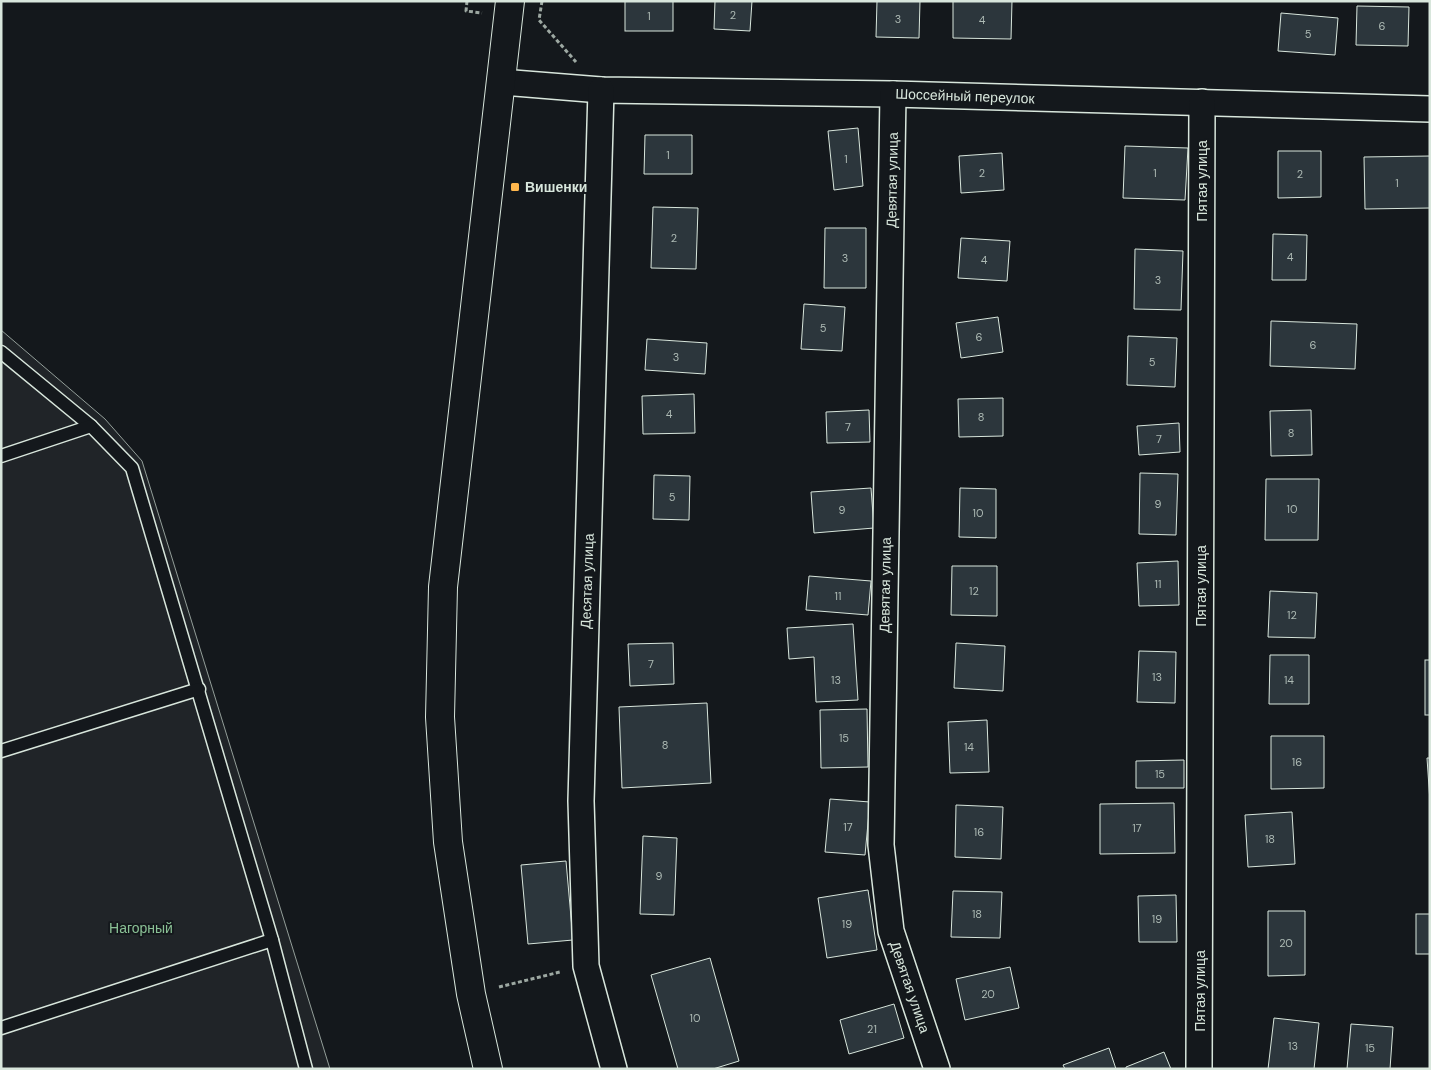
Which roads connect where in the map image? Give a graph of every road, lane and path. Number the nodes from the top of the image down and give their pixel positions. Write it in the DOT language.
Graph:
graph roads {
  1 [pos="510,1"];
  2 [pos="542,1"];
  3 [pos="501,82"];
  4 [pos="601,90"];
  5 [pos="893,94"];
  6 [pos="1202,102"];
  7 [pos="1430,109"];
  8 [pos="1,352"];
  9 [pos="91,426"];
  10 [pos="1,456"];
  11 [pos="199,690"];
  12 [pos="1,751"];
  13 [pos="272,940"];
  14 [pos="586,966"];
  15 [pos="471,994"];
  16 [pos="1,1028"];
  17 [pos="306,1069"];
  18 [pos="488,1069"];
  19 [pos="614,1069"];
  20 [pos="938,1069"];
  21 [pos="1199,1069"];
  1 -- 3 [label="main road"];
  2 -- 4 [label="path"];
  3 -- 4 [label="street, Шоссейный переулок"];
  3 -- 15 [label="main road"];
  4 -- 5 [label="street, Шоссейный переулок"];
  4 -- 14 [label="street, Десятая улица"];
  5 -- 6 [label="street, Шоссейный переулок"];
  5 -- 20 [label="street, Девятая улица"];
  6 -- 7 [label="street, Шоссейный переулок"];
  6 -- 21 [label="street, Пятая улица"];
  8 -- 9 [label="lane"];
  9 -- 10 [label="lane"];
  9 -- 11 [label="lane"];
  11 -- 12 [label="lane"];
  11 -- 13 [label="lane"];
  13 -- 16 [label="lane"];
  13 -- 17 [label="lane"];
  14 -- 15 [label="path"];
  14 -- 19 [label="street, Десятая улица"];
  15 -- 18 [label="main road"];
}
